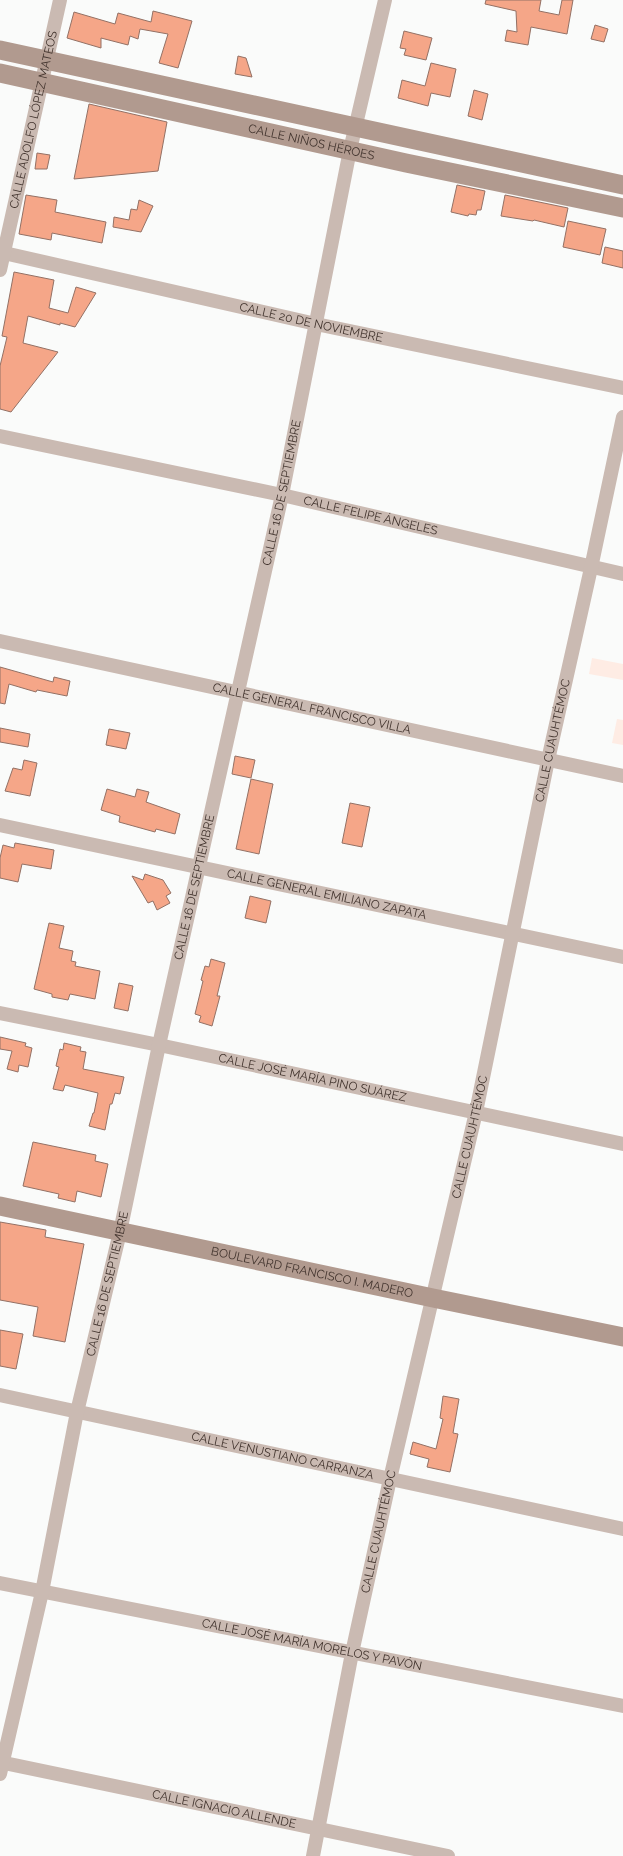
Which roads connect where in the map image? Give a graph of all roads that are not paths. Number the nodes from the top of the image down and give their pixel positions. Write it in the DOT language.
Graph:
graph roads {
  1 [pos="60,0"];
  2 [pos="385,0"];
  3 [pos="0,50"];
  4 [pos="47,60"];
  5 [pos="0,73"];
  6 [pos="43,82"];
  7 [pos="355,128"];
  8 [pos="350,150"];
  9 [pos="623,186"];
  10 [pos="623,208"];
  11 [pos="2,252"];
  12 [pos="0,270"];
  13 [pos="316,324"];
  14 [pos="623,388"];
  15 [pos="623,417"];
  16 [pos="0,436"];
  17 [pos="282,495"];
  18 [pos="592,568"];
  19 [pos="623,574"];
  20 [pos="0,641"];
  21 [pos="238,693"];
  22 [pos="548,760"];
  23 [pos="623,776"];
  24 [pos="0,825"];
  25 [pos="200,867"];
  26 [pos="513,934"];
  27 [pos="623,957"];
  28 [pos="0,1013"];
  29 [pos="159,1045"];
  30 [pos="476,1112"];
  31 [pos="623,1144"];
  32 [pos="0,1206"];
  33 [pos="120,1232"];
  34 [pos="433,1298"];
  35 [pos="623,1337"];
  36 [pos="0,1395"];
  37 [pos="78,1412"];
  38 [pos="390,1479"];
  39 [pos="623,1529"];
  40 [pos="0,1583"];
  41 [pos="42,1592"];
  42 [pos="352,1652"];
  43 [pos="623,1706"];
  44 [pos="1,1766"];
  45 [pos="318,1830"];
  46 [pos="312,1856"];
  47 [pos="448,1856"];
  1 -- 4 [label="street, CALLE ADOLFO LÓPEZ MATEOS"];
  2 -- 7 [label="street, CALLE 16 DE SEPTIEMBRE"];
  3 -- 4 [label="street, CALLE NIÑOS HÉROES"];
  4 -- 6 [label="street, CALLE ADOLFO LÓPEZ MATEOS"];
  4 -- 7 [label="street, CALLE NIÑOS HÉROES"];
  5 -- 6 [label="street, CALLE NIÑOS HÉROES"];
  6 -- 8 [label="street, CALLE NIÑOS HÉROES"];
  6 -- 11 [label="street, CALLE ADOLFO LÓPEZ MATEOS"];
  7 -- 8 [label="street, CALLE 16 DE SEPTIEMBRE"];
  7 -- 9 [label="street, CALLE NIÑOS HÉROES"];
  8 -- 10 [label="street, CALLE NIÑOS HÉROES"];
  8 -- 13 [label="street, CALLE 16 DE SEPTIEMBRE"];
  11 -- 12 [label="street, CALLE ADOLFO LÓPEZ MATEOS"];
  11 -- 13 [label="street, CALLE 20 DE NOVIEMBRE"];
  13 -- 14 [label="street, CALLE 20 DE NOVIEMBRE"];
  13 -- 17 [label="street, CALLE 16 DE SEPTIEMBRE"];
  15 -- 18 [label="street, CALLE CUAUHTÉMOC"];
  16 -- 17 [label="street, CALLE FELIPE ÁNGELES"];
  17 -- 18 [label="street, CALLE FELIPE ÁNGELES"];
  17 -- 21 [label="street, CALLE 16 DE SEPTIEMBRE"];
  18 -- 19 [label="street, CALLE FELIPE ÁNGELES"];
  18 -- 22 [label="street, CALLE CUAUHTÉMOC"];
  20 -- 21 [label="street, CALLE GENERAL FRANCISCO VILLA"];
  21 -- 22 [label="street, CALLE GENERAL FRANCISCO VILLA"];
  21 -- 25 [label="street, CALLE 16 DE SEPTIEMBRE"];
  22 -- 23 [label="street, CALLE GENERAL FRANCISCO VILLA"];
  22 -- 26 [label="street, CALLE CUAUHTÉMOC"];
  24 -- 25 [label="street, CALLE GENERAL EMILIANO ZAPATA"];
  25 -- 26 [label="street, CALLE GENERAL EMILIANO ZAPATA"];
  25 -- 29 [label="street, CALLE 16 DE SEPTIEMBRE"];
  26 -- 27 [label="street, CALLE GENERAL EMILIANO ZAPATA"];
  26 -- 30 [label="street, CALLE CUAUHTÉMOC"];
  28 -- 29 [label="street, CALLE JOSÉ MARÍA PINO SUÁREZ"];
  29 -- 30 [label="street, CALLE JOSÉ MARÍA PINO SUÁREZ"];
  29 -- 33 [label="street, CALLE 16 DE SEPTIEMBRE"];
  30 -- 31 [label="street, CALLE JOSÉ MARÍA PINO SUÁREZ"];
  30 -- 34 [label="street, CALLE CUAUHTÉMOC"];
  32 -- 33 [label="street, BOULEVARD FRANCISCO I. MADERO"];
  33 -- 34 [label="street, BOULEVARD FRANCISCO I. MADERO"];
  33 -- 37 [label="street, CALLE 16 DE SEPTIEMBRE"];
  34 -- 35 [label="street, BOULEVARD FRANCISCO I. MADERO"];
  34 -- 38 [label="street, CALLE CUAUHTÉMOC"];
  36 -- 37 [label="street, CALLE VENUSTIANO CARRANZA"];
  37 -- 38 [label="street, CALLE VENUSTIANO CARRANZA"];
  37 -- 41 [label="street, CALLE 16 DE SEPTIEMBRE"];
  38 -- 39 [label="street, CALLE VENUSTIANO CARRANZA"];
  38 -- 42 [label="street, CALLE CUAUHTÉMOC"];
  40 -- 41 [label="street, CALLE JOSÉ MARÍA MORELOS Y PAVÓN"];
  41 -- 42 [label="street, CALLE JOSÉ MARÍA MORELOS Y PAVÓN"];
  41 -- 44 [label="street, CALLE 16 DE SEPTIEMBRE"];
  42 -- 43 [label="street, CALLE JOSÉ MARÍA MORELOS Y PAVÓN"];
  42 -- 45 [label="street, CALLE CUAUHTÉMOC"];
  44 -- 45 [label="street, CALLE IGNACIO ALLENDE"];
  45 -- 46 [label="street, CALLE CUAUHTÉMOC"];
  45 -- 47 [label="street, CALLE IGNACIO ALLENDE"];
}
